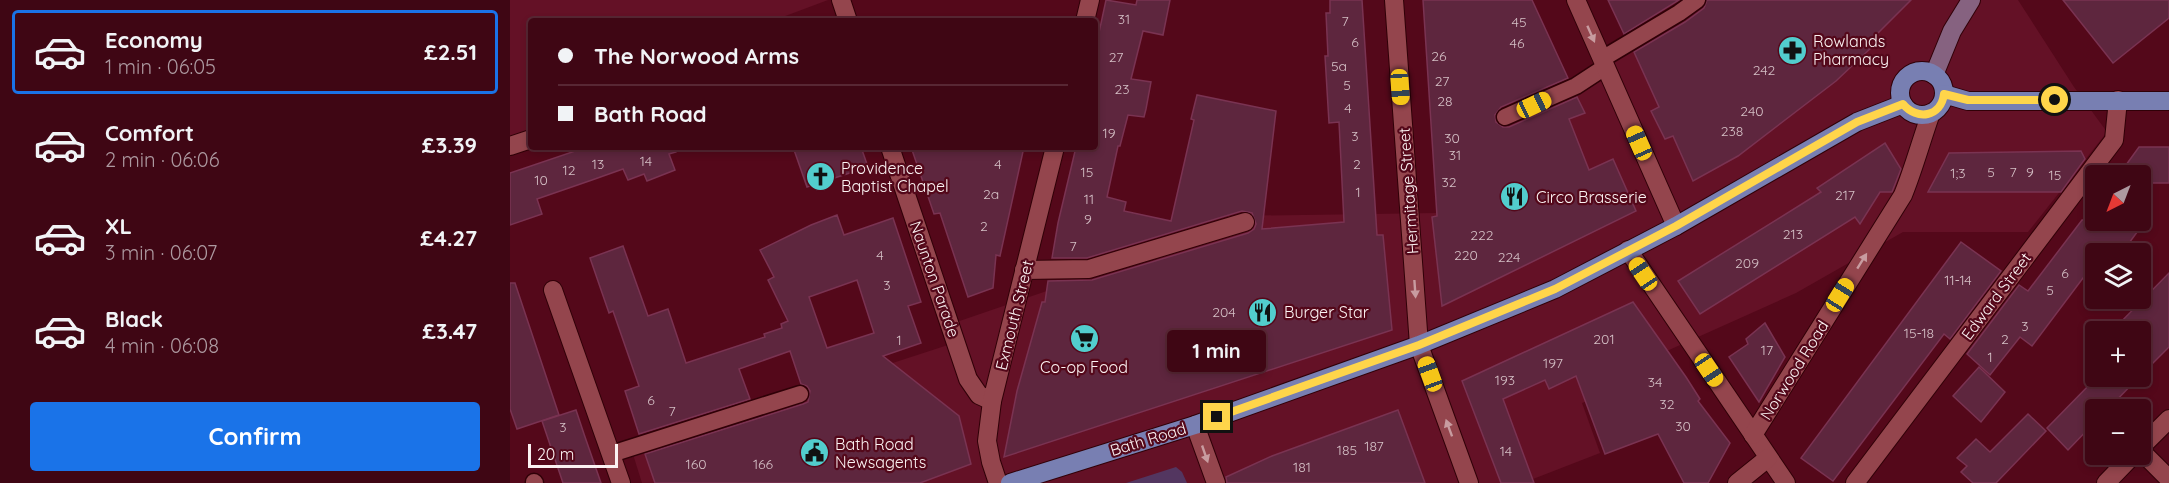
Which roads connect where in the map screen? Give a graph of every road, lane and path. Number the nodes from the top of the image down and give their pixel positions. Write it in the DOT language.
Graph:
graph roads {
  1 [pos="841,0"];
  2 [pos="1090,0"];
  3 [pos="1394,0"];
  4 [pos="1576,0"];
  5 [pos="1696,0"];
  6 [pos="1971,0"];
  7 [pos="847,18"];
  8 [pos="1086,18"];
  9 [pos="1604,63"];
  10 [pos="1934,75"];
  11 [pos="1944,94"];
  12 [pos="2118,100"];
  13 [pos="2169,101"];
  14 [pos="1903,104"];
  15 [pos="1931,113"];
  16 [pos="1505,117"];
  17 [pos="528,140"];
  18 [pos="510,146"];
  19 [pos="891,150"];
  20 [pos="1054,150"];
  21 [pos="1245,222"];
  22 [pos="1676,226"];
  23 [pos="1628,250"];
  24 [pos="1024,270"];
  25 [pos="553,290"];
  26 [pos="1419,345"];
  27 [pos="800,394"];
  28 [pos="992,402"];
  29 [pos="2169,419"];
  30 [pos="1195,425"];
  31 [pos="1753,435"];
  32 [pos="2151,438"];
  33 [pos="610,454"];
  34 [pos="1768,458"];
  35 [pos="2151,460"];
  36 [pos="2123,465"];
  37 [pos="1051,477"];
  38 [pos="2169,479"];
  39 [pos="621,483"];
  40 [pos="998,483"];
  41 [pos="1010,483"];
  42 [pos="1216,483"];
  43 [pos="1469,483"];
  44 [pos="1737,483"];
  45 [pos="1786,483"];
  46 [pos="1855,483"];
  47 [pos="2106,483"];
  1 -- 7 [label="street"];
  2 -- 8 [label="street"];
  3 -- 26 [label="street, Hermitage Street, one-way"];
  4 -- 9 [label="street, one-way"];
  5 -- 9 [label="lane"];
  6 -- 10 [label="street"];
  9 -- 16 [label="lane"];
  9 -- 22 [label="street"];
  10 -- 11 [label="main road"];
  10 -- 14 [label="main road"];
  11 -- 12 [label="main road"];
  11 -- 15 [label="main road"];
  12 -- 13 [label="main road"];
  12 -- 46 [label="street, Edward Street"];
  14 -- 15 [label="main road"];
  14 -- 22 [label="main road, Bath Road"];
  31 -- 15 [label="street, Norwood Road, one-way"];
  17 -- 18 [label="street"];
  19 -- 28 [label="street, Naunton Parade"];
  20 -- 24 [label="street, Exmouth Street"];
  21 -- 24 [label="street"];
  22 -- 23 [label="main road, Bath Road"];
  23 -- 26 [label="main road, Bath Road"];
  23 -- 31 [label="street"];
  24 -- 28 [label="street, Exmouth Street"];
  25 -- 33 [label="street"];
  26 -- 30 [label="main road, Bath Road"];
  43 -- 26 [label="street, Hermitage Street, one-way"];
  27 -- 33 [label="lane"];
  28 -- 40 [label="street, Exmouth Street"];
  29 -- 32 [label="street"];
  30 -- 37 [label="main road, Bath Road"];
  30 -- 42 [label="street, one-way"];
  31 -- 34 [label="street"];
  33 -- 39 [label="street"];
  34 -- 44 [label="street"];
  34 -- 45 [label="street"];
  35 -- 38 [label="street"];
  36 -- 47 [label="street"];
  37 -- 41 [label="main road, Bath Road"];
}
